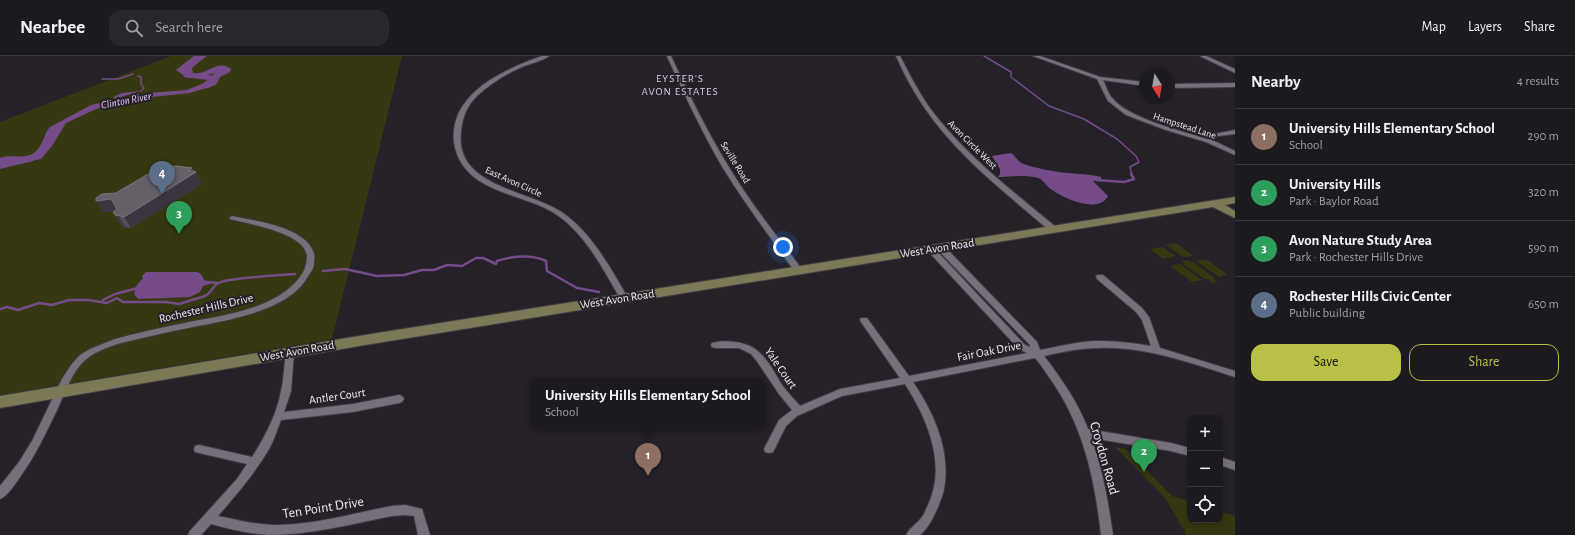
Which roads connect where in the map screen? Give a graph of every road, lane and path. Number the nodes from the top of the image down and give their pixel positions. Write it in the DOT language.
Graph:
graph roads {
  1 [pos="546,56"];
  2 [pos="669,56"];
  3 [pos="898,56"];
  4 [pos="1035,56"];
  5 [pos="1202,56"];
  6 [pos="1235,71"];
  7 [pos="1099,78"];
  8 [pos="1139,83"];
  9 [pos="1235,85"];
  10 [pos="1175,86"];
  11 [pos="1235,132"];
  12 [pos="1208,141"];
  13 [pos="1235,153"];
  14 [pos="1235,200"];
  15 [pos="1216,204"];
  16 [pos="1235,216"];
  17 [pos="232,218"];
  18 [pos="1053,229"];
  19 [pos="936,248"];
  20 [pos="798,270"];
  21 [pos="1100,277"];
  22 [pos="624,298"];
  23 [pos="864,320"];
  24 [pos="715,345"];
  25 [pos="1156,350"];
  26 [pos="290,353"];
  27 [pos="1036,354"];
  28 [pos="1235,374"];
  29 [pos="907,379"];
  30 [pos="61,392"];
  31 [pos="399,399"];
  32 [pos="0,402"];
  33 [pos="798,411"];
  34 [pos="278,417"];
  35 [pos="1086,433"];
  36 [pos="199,449"];
  37 [pos="769,449"];
  38 [pos="1187,451"];
  39 [pos="255,462"];
  40 [pos="1223,462"];
  41 [pos="1235,466"];
  42 [pos="0,494"];
  43 [pos="209,518"];
  44 [pos="194,535"];
  45 [pos="424,535"];
  46 [pos="912,535"];
  47 [pos="1107,535"];
  1 -- 22 [label="street, East Avon Circle"];
  2 -- 20 [label="street, Seville Road"];
  3 -- 18 [label="street, Avon Circle West"];
  4 -- 7 [label="street"];
  5 -- 6 [label="street"];
  7 -- 8 [label="street"];
  7 -- 12 [label="street, Hampstead Lane"];
  9 -- 10 [label="street"];
  11 -- 12 [label="street"];
  12 -- 13 [label="street, Hampstead Lane"];
  14 -- 15 [label="street, West Avon Road"];
  15 -- 16 [label="street"];
  15 -- 18 [label="street, West Avon Road"];
  17 -- 30 [label="street, Rochester Hills Drive"];
  18 -- 19 [label="street, West Avon Road"];
  19 -- 20 [label="street, West Avon Road"];
  19 -- 27 [label="street, Croydon Road"];
  20 -- 22 [label="street, West Avon Road"];
  21 -- 25 [label="street"];
  22 -- 26 [label="street, West Avon Road"];
  23 -- 29 [label="street"];
  24 -- 33 [label="street, Yale Court"];
  25 -- 27 [label="street, Fair Oak Drive"];
  25 -- 28 [label="street, Fair Oak Drive"];
  26 -- 30 [label="street, West Avon Road"];
  26 -- 34 [label="street"];
  27 -- 29 [label="street, Fair Oak Drive"];
  27 -- 35 [label="street, Croydon Road"];
  29 -- 33 [label="street, Fair Oak Drive"];
  29 -- 46 [label="street"];
  30 -- 32 [label="street, West Avon Road"];
  30 -- 42 [label="street, Rochester Hills Drive"];
  31 -- 34 [label="street, Antler Court"];
  33 -- 37 [label="street, Fair Oak Drive"];
  34 -- 39 [label="street"];
  35 -- 38 [label="street"];
  35 -- 47 [label="street, Croydon Road"];
  36 -- 39 [label="street"];
  39 -- 43 [label="street"];
  40 -- 41 [label="street"];
  43 -- 44 [label="street"];
  43 -- 45 [label="street, Ten Point Drive"];
}
